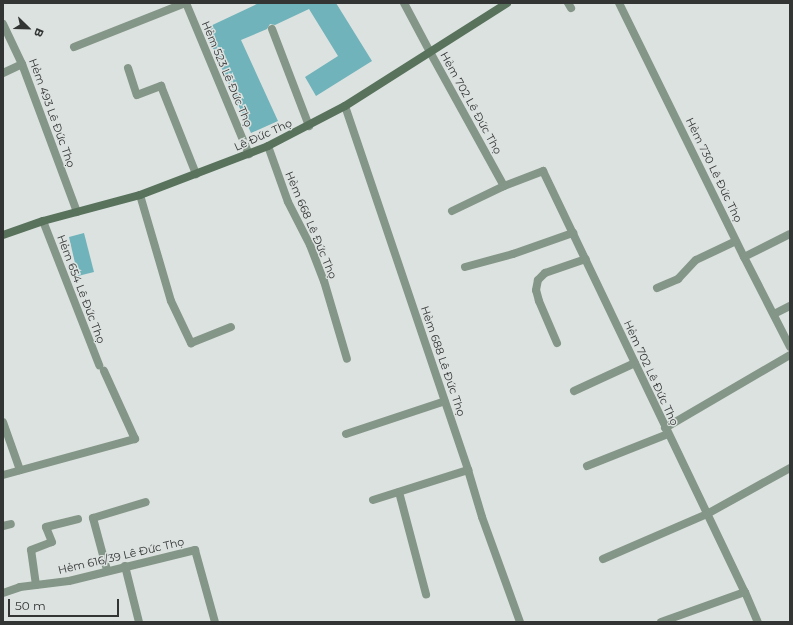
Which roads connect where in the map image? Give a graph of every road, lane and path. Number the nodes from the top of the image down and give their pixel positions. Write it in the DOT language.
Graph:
graph roads {
  1 [pos="185,3"];
  2 [pos="404,3"];
  3 [pos="507,3"];
  4 [pos="619,3"];
  5 [pos="3,24"];
  6 [pos="272,29"];
  7 [pos="74,47"];
  8 [pos="430,52"];
  9 [pos="22,64"];
  10 [pos="128,68"];
  11 [pos="3,73"];
  12 [pos="345,106"];
  13 [pos="309,126"];
  14 [pos="268,146"];
  15 [pos="249,154"];
  16 [pos="196,174"];
  17 [pos="504,186"];
  18 [pos="140,195"];
  19 [pos="452,211"];
  20 [pos="77,212"];
  21 [pos="43,221"];
  22 [pos="574,233"];
  23 [pos="790,234"];
  24 [pos="3,235"];
  25 [pos="736,241"];
  26 [pos="744,258"];
  27 [pos="586,259"];
  28 [pos="465,267"];
  29 [pos="657,288"];
  30 [pos="790,306"];
  31 [pos="774,314"];
  32 [pos="231,327"];
  33 [pos="557,343"];
  34 [pos="790,346"];
  35 [pos="790,355"];
  36 [pos="347,359"];
  37 [pos="635,363"];
  38 [pos="574,391"];
  39 [pos="445,401"];
  40 [pos="3,422"];
  41 [pos="666,431"];
  42 [pos="346,434"];
  43 [pos="587,466"];
  44 [pos="790,468"];
  45 [pos="20,470"];
  46 [pos="468,470"];
  47 [pos="3,475"];
  48 [pos="399,492"];
  49 [pos="373,500"];
  50 [pos="146,502"];
  51 [pos="707,514"];
  52 [pos="78,519"];
  53 [pos="12,524"];
  54 [pos="3,526"];
  55 [pos="603,559"];
  56 [pos="125,566"];
  57 [pos="107,570"];
  58 [pos="36,585"];
  59 [pos="745,592"];
  60 [pos="3,593"];
  61 [pos="426,594"];
  62 [pos="139,622"];
  63 [pos="215,622"];
  64 [pos="520,622"];
  65 [pos="661,622"];
  66 [pos="758,622"];
  1 -- 7 [label="street"];
  1 -- 15 [label="street, Hẻm 523 Lê Đức Thọ"];
  2 -- 8 [label="street, Hẻm 702 Lê Đức Thọ"];
  3 -- 8 [label="main road, Lê Đức Thọ"];
  4 -- 25 [label="street, Hẻm 730 Lê Đức Thọ"];
  5 -- 9 [label="street, Hẻm 493 Lê Đức Thọ"];
  6 -- 13 [label="street"];
  8 -- 12 [label="main road, Lê Đức Thọ"];
  8 -- 17 [label="street, Hẻm 702 Lê Đức Thọ"];
  9 -- 11 [label="street"];
  9 -- 20 [label="street, Hẻm 493 Lê Đức Thọ"];
  10 -- 16 [label="street"];
  12 -- 13 [label="main road, Lê Đức Thọ"];
  12 -- 39 [label="street, Hẻm 688 Lê Đức Thọ"];
  13 -- 14 [label="main road, Lê Đức Thọ"];
  14 -- 15 [label="main road, Lê Đức Thọ"];
  14 -- 36 [label="street, Hẻm 668 Lê Đức Thọ"];
  15 -- 16 [label="main road, Lê Đức Thọ"];
  16 -- 18 [label="main road, Lê Đức Thọ"];
  17 -- 19 [label="street, Hẻm 702 Lê Đức Thọ"];
  17 -- 22 [label="street, Hẻm 702 Lê Đức Thọ"];
  18 -- 20 [label="main road, Lê Đức Thọ"];
  18 -- 32 [label="street"];
  20 -- 21 [label="main road, Lê Đức Thọ"];
  21 -- 24 [label="main road, Lê Đức Thọ"];
  21 -- 45 [label="street, Hẻm 654 Lê Đức Thọ"];
  22 -- 27 [label="street, Hẻm 702 Lê Đức Thọ"];
  22 -- 28 [label="street"];
  23 -- 26 [label="street"];
  25 -- 26 [label="street, Hẻm 730 Lê Đức Thọ"];
  25 -- 29 [label="street"];
  26 -- 31 [label="street, Hẻm 730 Lê Đức Thọ"];
  27 -- 33 [label="street"];
  27 -- 37 [label="street, Hẻm 702 Lê Đức Thọ"];
  30 -- 31 [label="street"];
  31 -- 34 [label="street, Hẻm 730 Lê Đức Thọ"];
  35 -- 41 [label="street"];
  37 -- 38 [label="street"];
  37 -- 41 [label="street, Hẻm 702 Lê Đức Thọ"];
  39 -- 42 [label="street"];
  39 -- 46 [label="street, Hẻm 688 Lê Đức Thọ"];
  40 -- 45 [label="street"];
  41 -- 43 [label="street"];
  41 -- 51 [label="street, Hẻm 702 Lê Đức Thọ"];
  44 -- 51 [label="street"];
  45 -- 47 [label="street"];
  46 -- 48 [label="street"];
  46 -- 64 [label="street, Hẻm 688 Lê Đức Thọ"];
  48 -- 49 [label="street"];
  48 -- 61 [label="street"];
  50 -- 57 [label="street"];
  51 -- 55 [label="street"];
  51 -- 59 [label="street, Hẻm 702 Lê Đức Thọ"];
  52 -- 58 [label="street"];
  53 -- 54 [label="street"];
  56 -- 57 [label="street, Hẻm 616/39 Lê Đức Thọ"];
  56 -- 62 [label="street"];
  56 -- 63 [label="street, Hẻm 616/39 Lê Đức Thọ"];
  57 -- 58 [label="street, Hẻm 616/39 Lê Đức Thọ"];
  58 -- 60 [label="street, Hẻm 616/39 Lê Đức Thọ"];
  59 -- 65 [label="street"];
  59 -- 66 [label="street, Hẻm 702 Lê Đức Thọ"];
}
